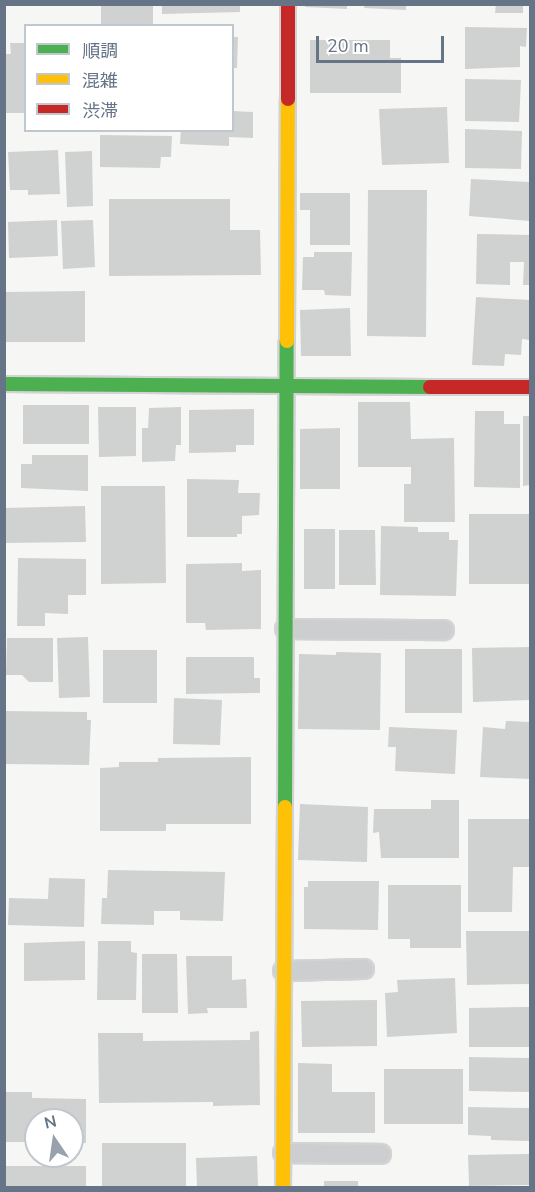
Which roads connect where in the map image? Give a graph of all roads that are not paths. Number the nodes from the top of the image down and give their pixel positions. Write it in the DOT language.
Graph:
graph roads {
  1 [pos="288,4"];
  2 [pos="4,384"];
  3 [pos="531,387"];
  4 [pos="286,388"];
  5 [pos="285,629"];
  6 [pos="444,630"];
  7 [pos="364,969"];
  8 [pos="283,971"];
  9 [pos="283,1153"];
  10 [pos="381,1154"];
  11 [pos="283,1188"];
  1 -- 4 [label="street"];
  2 -- 4 [label="street"];
  3 -- 4 [label="street"];
  4 -- 5 [label="street"];
  5 -- 6 [label="lane"];
  5 -- 8 [label="street"];
  7 -- 8 [label="lane"];
  8 -- 9 [label="street"];
  9 -- 10 [label="lane"];
  9 -- 11 [label="street"];
}
